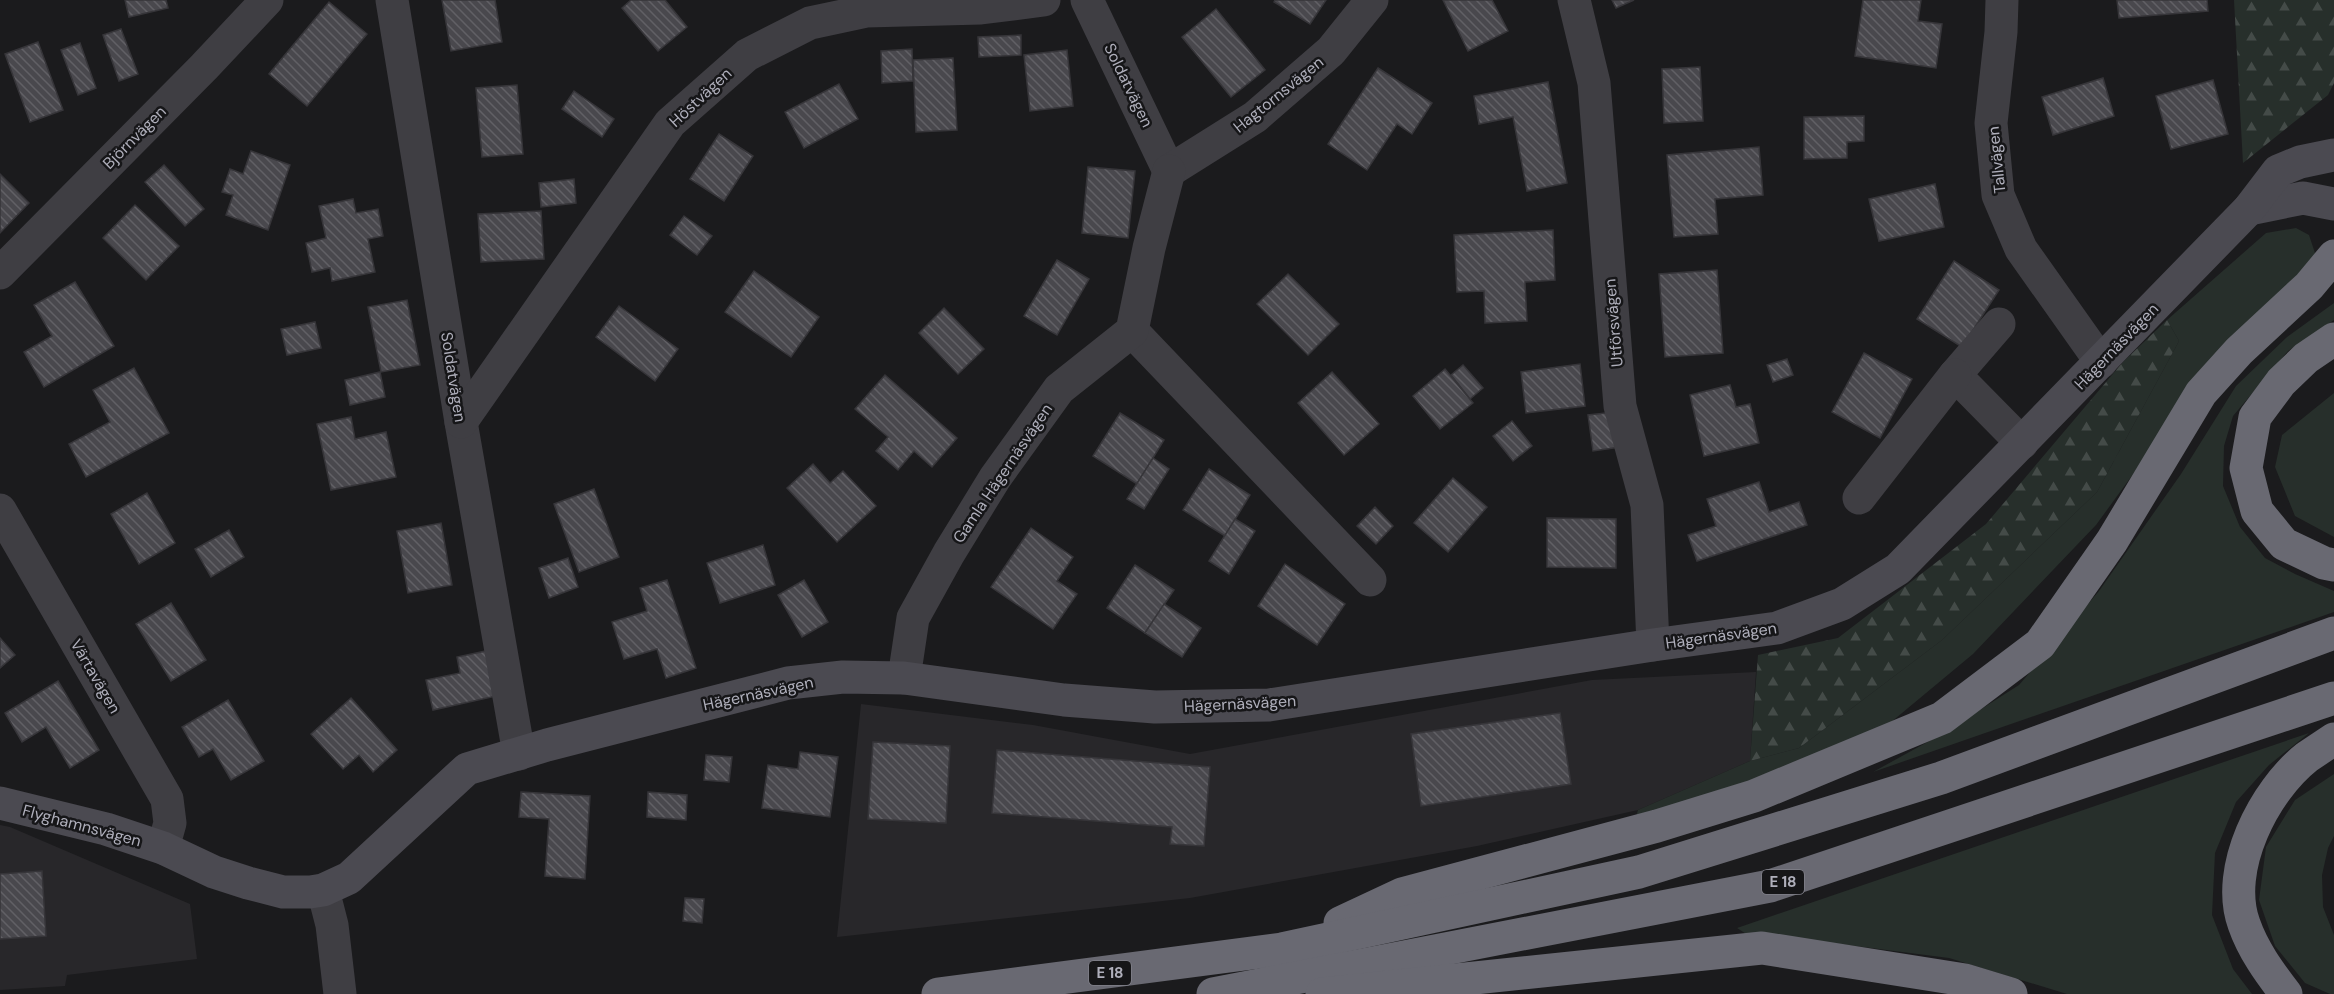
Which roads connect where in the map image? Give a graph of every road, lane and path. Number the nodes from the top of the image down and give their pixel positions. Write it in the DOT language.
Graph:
graph roads {
  1 [pos="267,0"];
  2 [pos="392,0"];
  3 [pos="1044,0"];
  4 [pos="1087,0"];
  5 [pos="1372,0"];
  6 [pos="1574,0"];
  7 [pos="2002,0"];
  8 [pos="2334,155"];
  9 [pos="1169,171"];
  10 [pos="2334,204"];
  11 [pos="2249,209"];
  12 [pos="2334,256"];
  13 [pos="0,273"];
  14 [pos="1999,324"];
  15 [pos="1132,331"];
  16 [pos="2334,339"];
  17 [pos="2101,362"];
  18 [pos="1955,375"];
  19 [pos="461,422"];
  20 [pos="2022,443"];
  21 [pos="1858,498"];
  22 [pos="0,510"];
  23 [pos="2334,565"];
  24 [pos="1370,580"];
  25 [pos="2334,633"];
  26 [pos="1653,645"];
  27 [pos="904,678"];
  28 [pos="2334,698"];
  29 [pos="2334,739"];
  30 [pos="519,754"];
  31 [pos="0,803"];
  32 [pos="163,848"];
  33 [pos="323,890"];
  34 [pos="1282,949"];
  35 [pos="340,992"];
  36 [pos="938,994"];
  37 [pos="1213,994"];
  38 [pos="1322,994"];
  39 [pos="2011,994"];
  40 [pos="2286,994"];
  1 -- 13 [label="street, Björnvägen"];
  2 -- 19 [label="street, Soldatvägen"];
  3 -- 19 [label="street, Höstvägen"];
  4 -- 9 [label="street, Soldatvägen"];
  5 -- 9 [label="street, Hagtornsvägen"];
  6 -- 26 [label="street, Utförsvägen"];
  7 -- 17 [label="street, Tallvägen"];
  8 -- 11 [label="street, Hägernäsvägen"];
  9 -- 15 [label="street"];
  10 -- 11 [label="street"];
  11 -- 17 [label="street, Hägernäsvägen"];
  12 -- 34 [label="highway"];
  14 -- 18 [label="street"];
  15 -- 24 [label="street"];
  15 -- 27 [label="street, Gamla Hägernäsvägen"];
  16 -- 23 [label="highway"];
  17 -- 20 [label="street, Hägernäsvägen"];
  18 -- 20 [label="street"];
  18 -- 21 [label="street"];
  19 -- 30 [label="street, Soldatvägen"];
  20 -- 26 [label="street, Hägernäsvägen"];
  22 -- 32 [label="street, Värtavägen"];
  25 -- 34 [label="highway, E 18"];
  26 -- 27 [label="street, Hägernäsvägen"];
  27 -- 30 [label="street, Hägernäsvägen"];
  28 -- 37 [label="highway, E 18"];
  29 -- 40 [label="highway"];
  30 -- 33 [label="street, Hägernäsvägen"];
  31 -- 32 [label="street, Flyghamnsvägen"];
  32 -- 33 [label="street, Hägernäsvägen"];
  33 -- 35 [label="street"];
  34 -- 36 [label="highway, E 18"];
  38 -- 39 [label="highway"];
}
